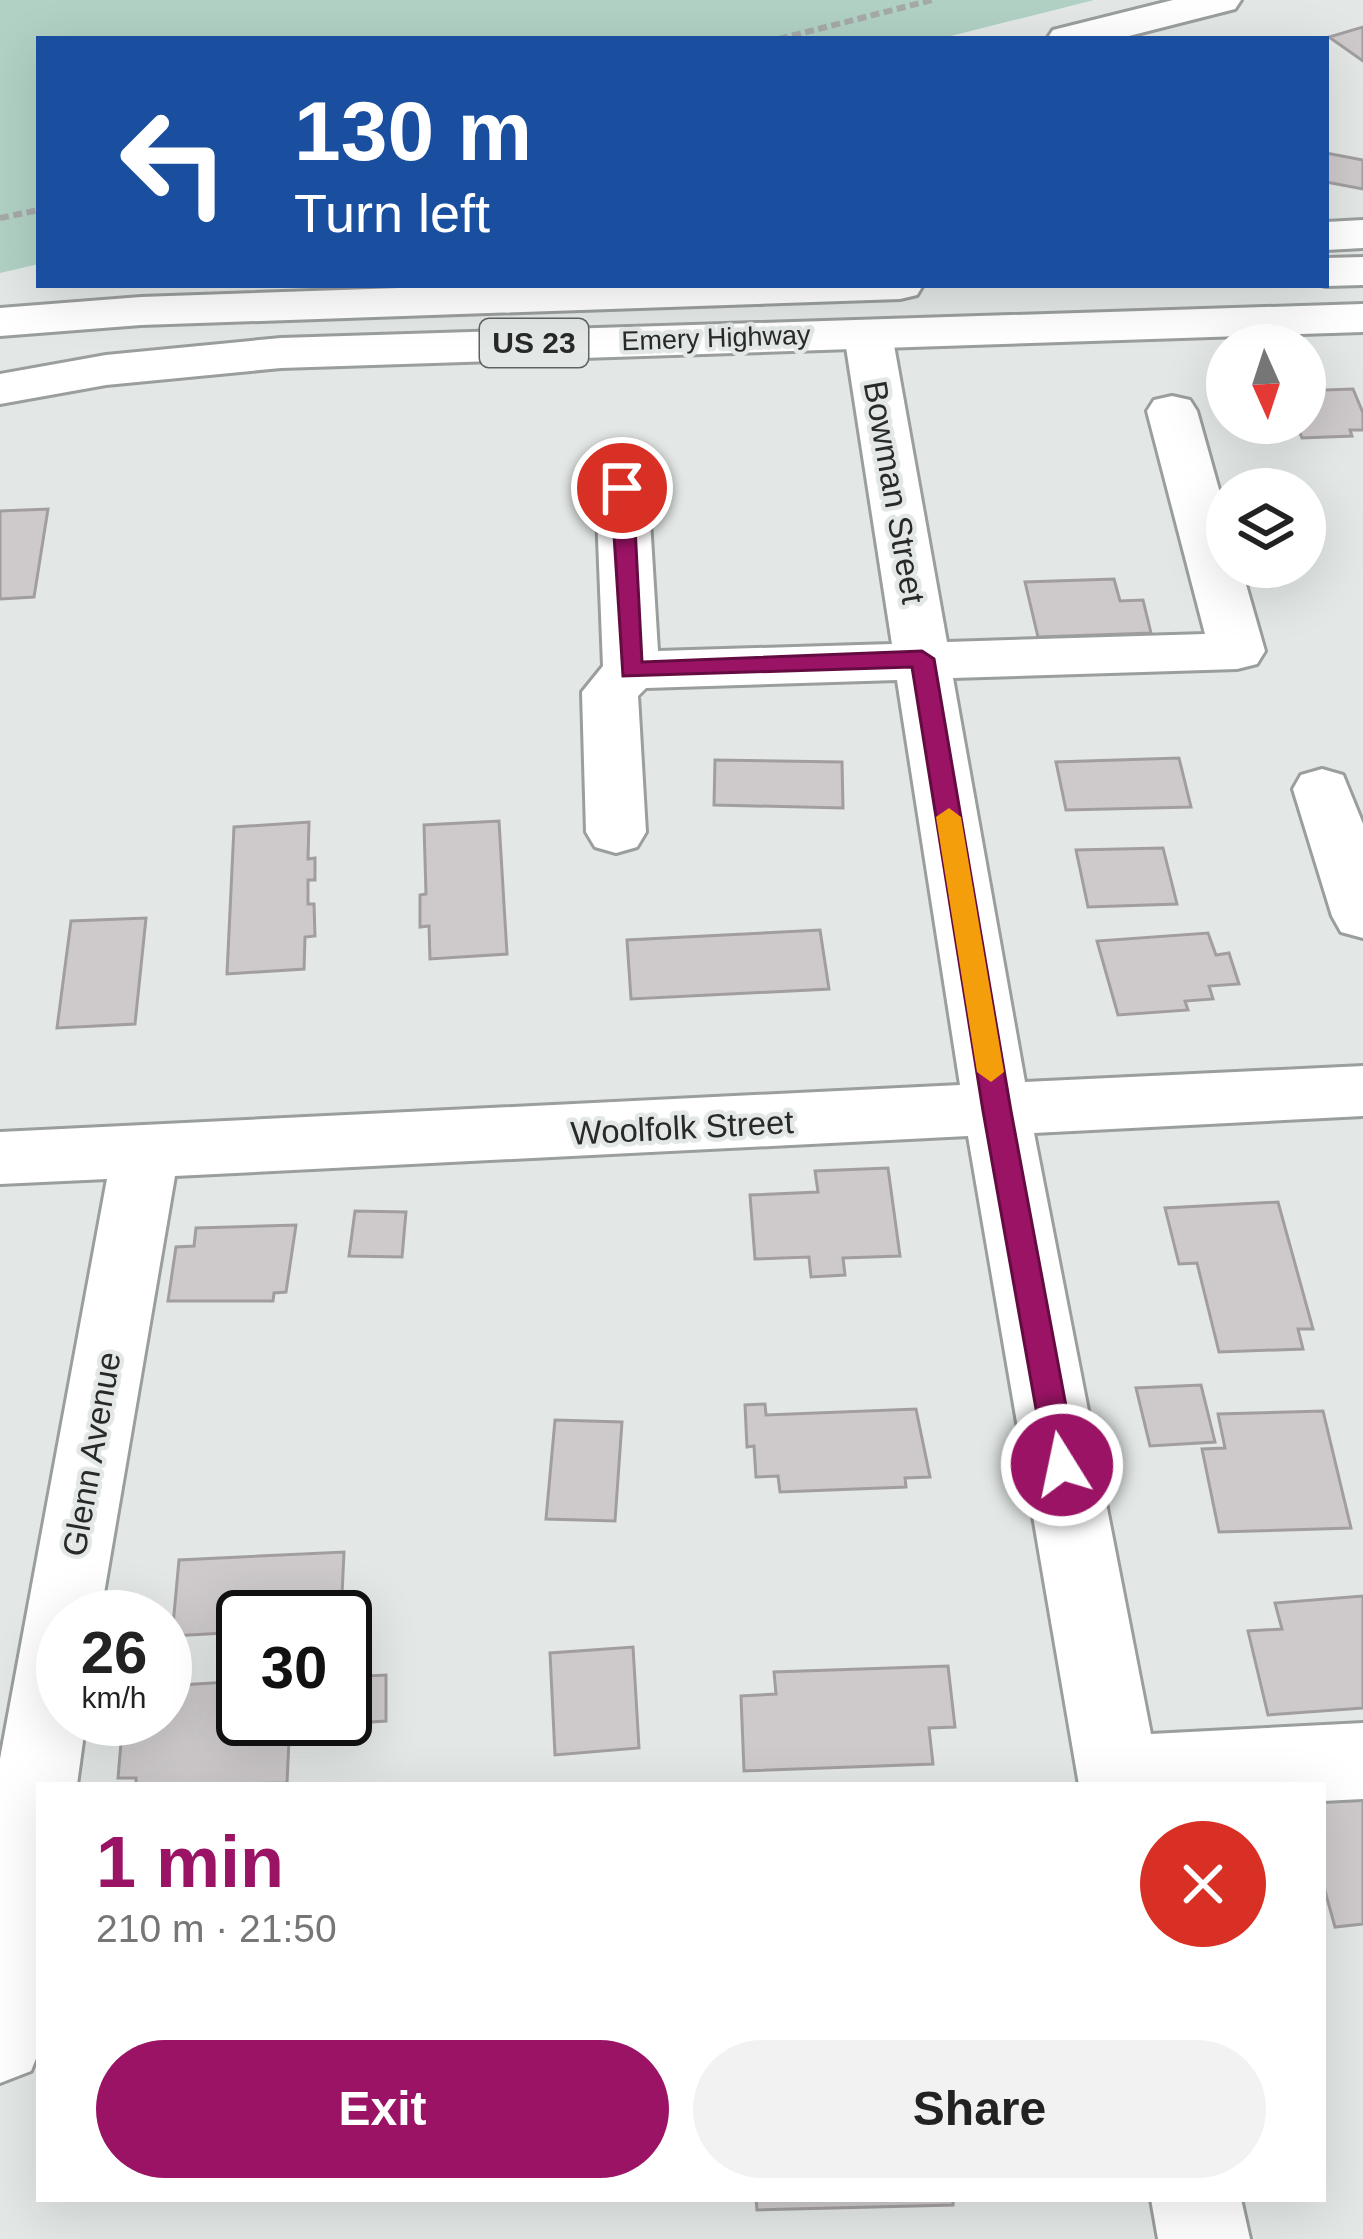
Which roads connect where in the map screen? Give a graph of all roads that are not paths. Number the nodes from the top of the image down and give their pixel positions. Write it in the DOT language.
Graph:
graph roads {
  1 [pos="1221,0"];
  2 [pos="1081,36"];
  3 [pos="1363,234"];
  4 [pos="1329,236"];
  5 [pos="1363,271"];
  6 [pos="1329,272"];
  7 [pos="884,310"];
  8 [pos="1363,319"];
  9 [pos="0,322"];
  10 [pos="0,389"];
  11 [pos="1172,411"];
  12 [pos="622,488"];
  13 [pos="922,659"];
  14 [pos="631,670"];
  15 [pos="1322,789"];
  16 [pos="616,832"];
  17 [pos="1363,916"];
  18 [pos="1363,1091"];
  19 [pos="997,1111"];
  20 [pos="145,1154"];
  21 [pos="0,1158"];
  22 [pos="1363,1761"];
  23 [pos="1119,1779"];
  24 [pos="37,1782"];
  25 [pos="36,1788"];
  26 [pos="0,2040"];
  27 [pos="1197,2202"];
  28 [pos="1204,2239"];
  1 -- 2 [label="main road"];
  3 -- 4 [label="main road"];
  5 -- 6 [label="main road"];
  7 -- 8 [label="main road, Emery Highway / US 23"];
  7 -- 9 [label="main road, Emery Highway / US 23"];
  7 -- 10 [label="main road, Emery Highway / US 23"];
  7 -- 13 [label="main road, Bowman Street"];
  11 -- 13 [label="main road"];
  12 -- 14 [label="main road"];
  13 -- 14 [label="main road"];
  13 -- 19 [label="main road, Bowman Street"];
  14 -- 16 [label="main road"];
  15 -- 17 [label="main road"];
  18 -- 19 [label="main road, Woolfolk Street"];
  19 -- 20 [label="main road, Woolfolk Street"];
  19 -- 23 [label="main road, Bowman Street"];
  20 -- 21 [label="main road, Woolfolk Street"];
  20 -- 24 [label="main road, Glenn Avenue"];
  22 -- 23 [label="main road"];
  25 -- 26 [label="main road, Glenn Avenue"];
  27 -- 28 [label="main road"];
}
